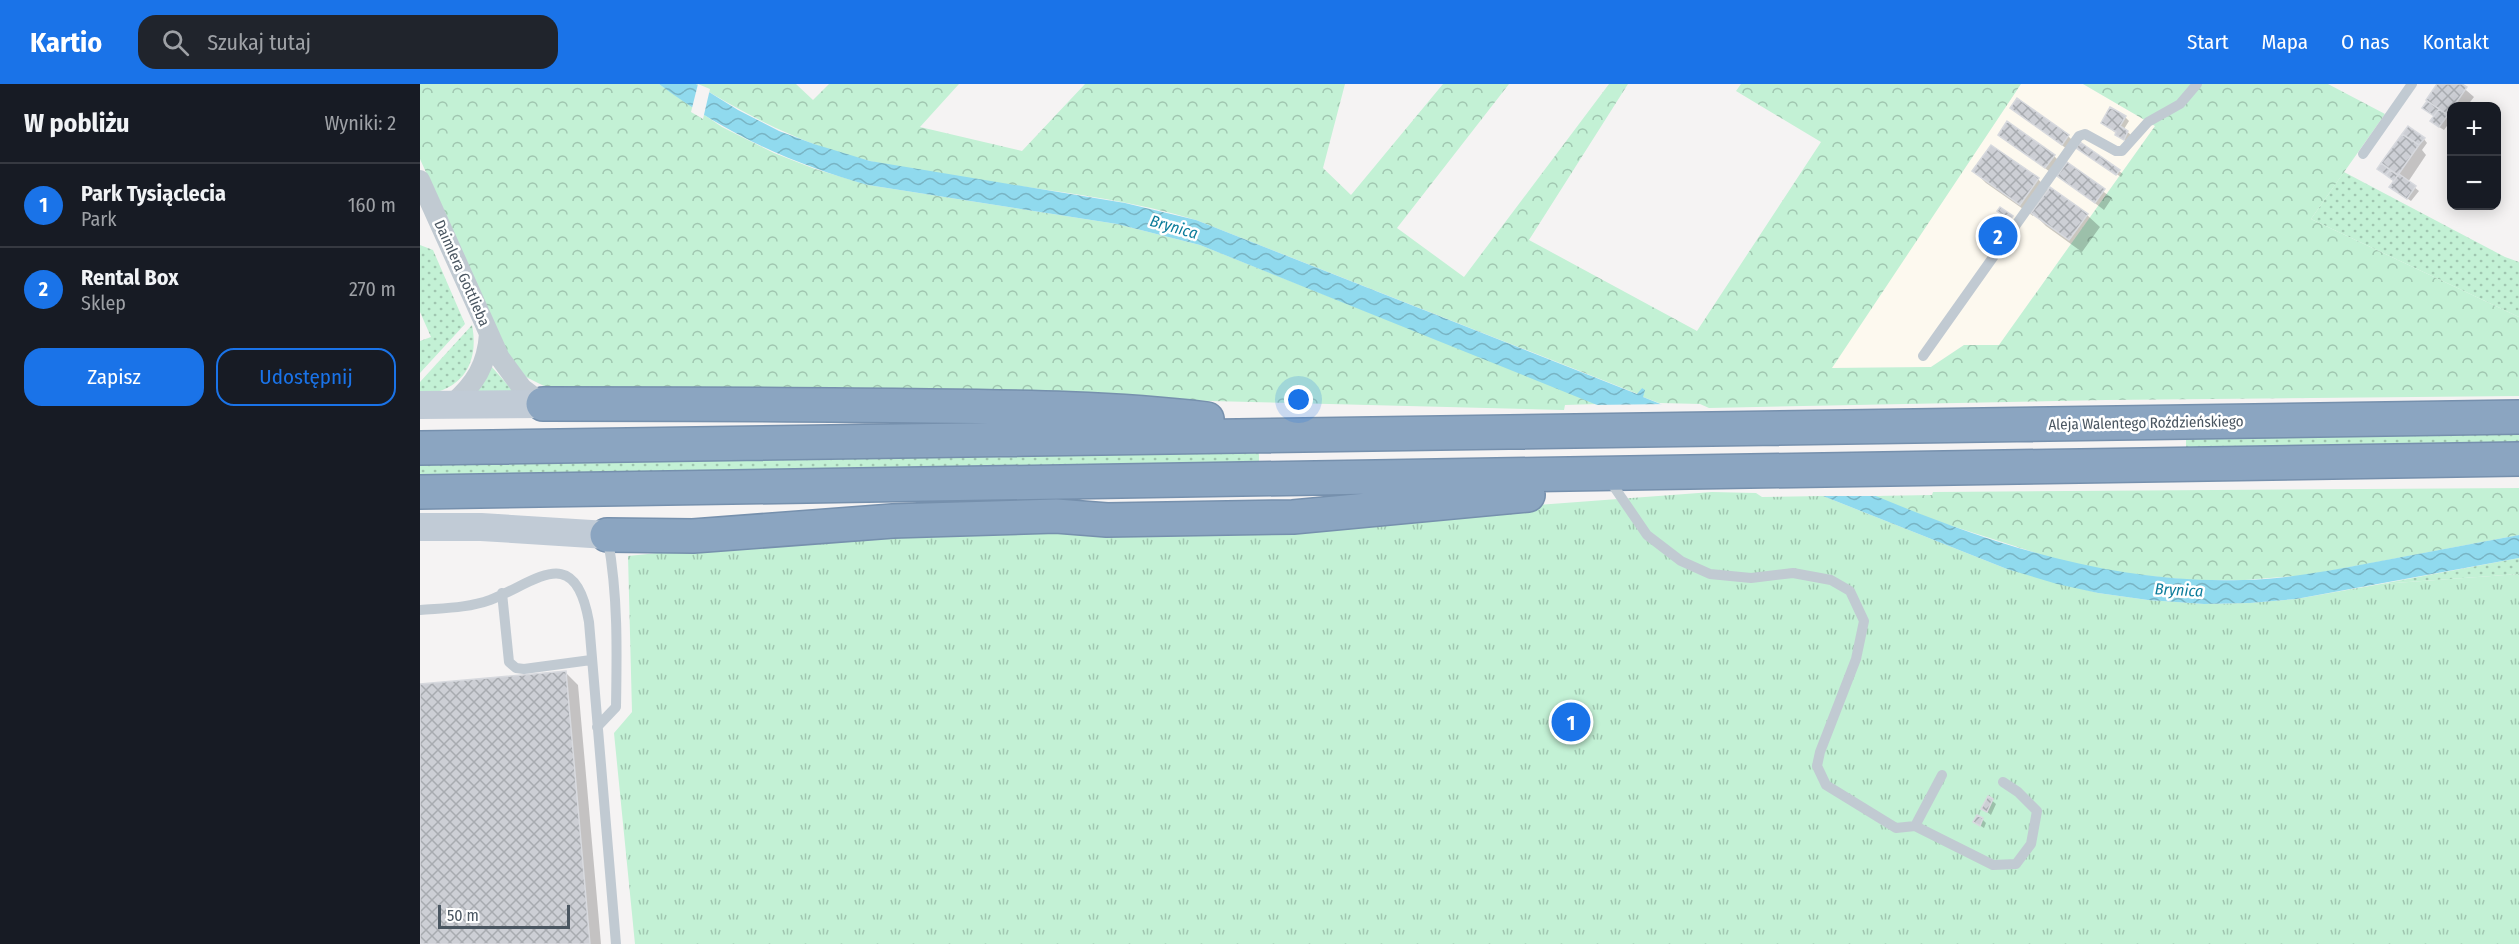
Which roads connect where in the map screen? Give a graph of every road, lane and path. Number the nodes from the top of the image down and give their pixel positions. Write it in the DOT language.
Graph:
graph roads {
  1 [pos="2197,84"];
  2 [pos="2412,84"];
  3 [pos="2362,154"];
  4 [pos="420,180"];
  5 [pos="489,334"];
  6 [pos="1923,356"];
  7 [pos="452,404"];
  8 [pos="543,404"];
  9 [pos="420,405"];
  10 [pos="2519,417"];
  11 [pos="1337,434"];
  12 [pos="420,448"];
  13 [pos="2519,459"];
  14 [pos="1605,473"];
  15 [pos="420,492"];
  16 [pos="420,527"];
  17 [pos="607,535"];
  18 [pos="502,593"];
  19 [pos="420,610"];
  20 [pos="591,660"];
  21 [pos="597,727"];
  22 [pos="1942,775"];
  23 [pos="2002,782"];
  24 [pos="1914,826"];
  25 [pos="616,944"];
  1 -- 6 [label="lane"];
  2 -- 3 [label="lane"];
  4 -- 5 [label="street, Daimlera Gottlieba"];
  5 -- 7 [label="street, Daimlera Gottlieba"];
  5 -- 8 [label="street, Daimlera Gottlieba"];
  7 -- 8 [label="main road"];
  7 -- 9 [label="main road"];
  8 -- 11 [label="highway"];
  10 -- 11 [label="highway, Aleja Walentego Roździeńskiego"];
  11 -- 12 [label="highway"];
  13 -- 14 [label="highway"];
  14 -- 15 [label="highway"];
  14 -- 17 [label="highway"];
  14 -- 24 [label="lane"];
  16 -- 17 [label="main road"];
  17 -- 21 [label="lane"];
  18 -- 19 [label="lane"];
  18 -- 20 [label="lane"];
  18 -- 20 [label="lane"];
  20 -- 21 [label="lane"];
  21 -- 25 [label="lane"];
  22 -- 24 [label="lane"];
  23 -- 24 [label="lane"];
}
